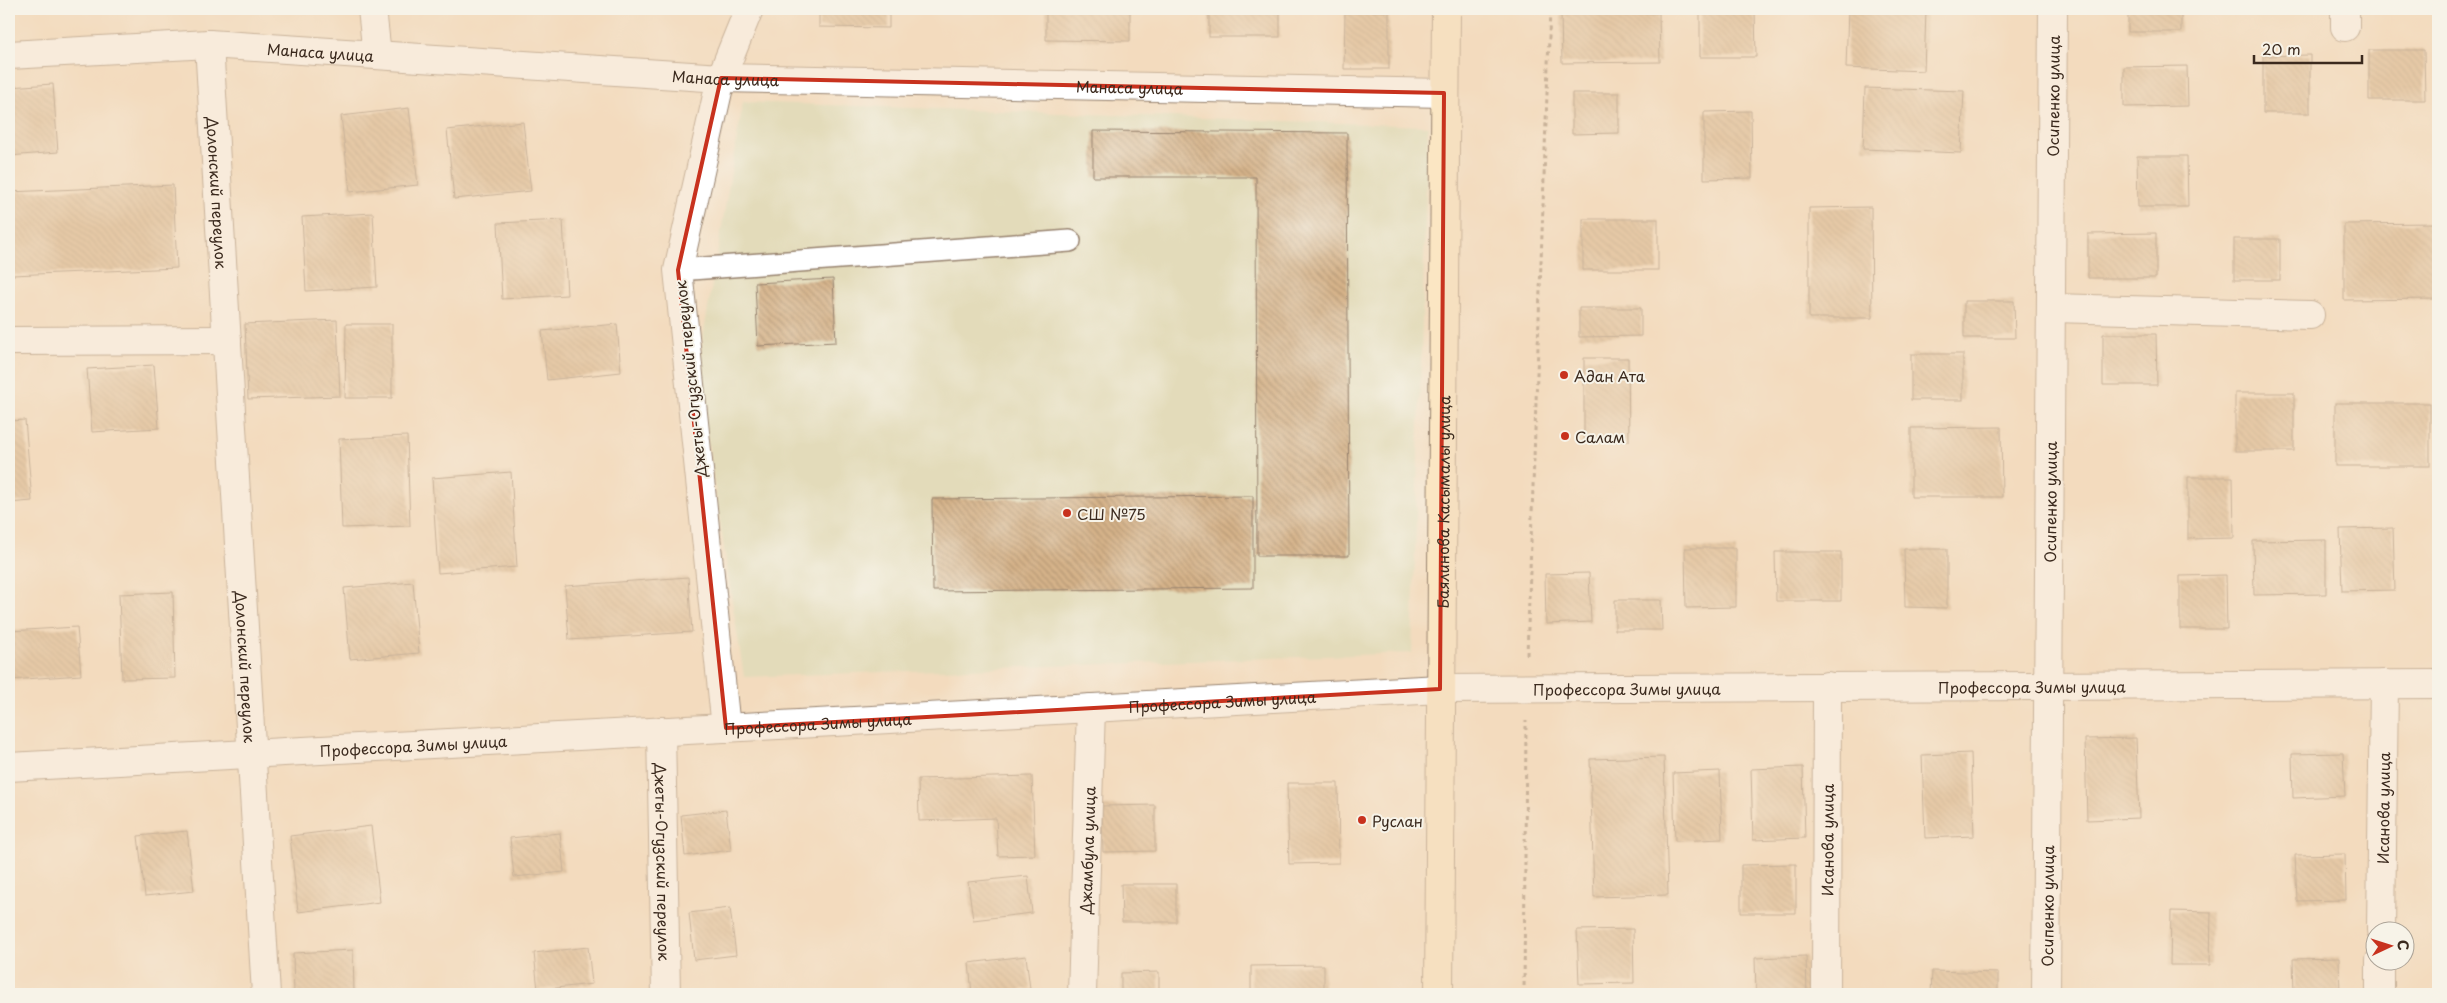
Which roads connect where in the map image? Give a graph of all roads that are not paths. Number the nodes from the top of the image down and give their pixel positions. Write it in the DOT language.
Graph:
graph roads {
  1 [pos="372,9"];
  2 [pos="749,9"];
  3 [pos="1446,9"];
  4 [pos="2053,9"];
  5 [pos="209,44"];
  6 [pos="9,55"];
  7 [pos="377,55"];
  8 [pos="721,78"];
  9 [pos="1444,93"];
  10 [pos="1070,241"];
  11 [pos="678,270"];
  12 [pos="2052,308"];
  13 [pos="2310,315"];
  14 [pos="227,340"];
  15 [pos="9,341"];
  16 [pos="2384,684"];
  17 [pos="2438,684"];
  18 [pos="2049,685"];
  19 [pos="1827,686"];
  20 [pos="1440,689"];
  21 [pos="1091,708"];
  22 [pos="726,728"];
  23 [pos="661,731"];
  24 [pos="252,753"];
  25 [pos="9,767"];
  26 [pos="2381,920"];
  27 [pos="2380,970"];
  28 [pos="266,994"];
  29 [pos="666,994"];
  30 [pos="1082,994"];
  31 [pos="1439,994"];
  32 [pos="1826,994"];
  33 [pos="2046,994"];
  34 [pos="2380,994"];
  1 -- 7 [label="street"];
  2 -- 8 [label="street, Джеты-Огузский переулок"];
  3 -- 9 [label="main road, Баялинова Касымалы улица"];
  4 -- 12 [label="street, Осипенко улица"];
  5 -- 6 [label="street, Манаса улица"];
  5 -- 7 [label="street, Манаса улица"];
  5 -- 14 [label="street, Долонский переулок"];
  7 -- 8 [label="street, Манаса улица"];
  8 -- 9 [label="street, Манаса улица"];
  8 -- 11 [label="street, Джеты-Огузский переулок"];
  9 -- 20 [label="main road, Баялинова Касымалы улица"];
  10 -- 11 [label="lane"];
  11 -- 22 [label="street, Джеты-Огузский переулок"];
  12 -- 13 [label="street"];
  12 -- 18 [label="street, Осипенко улица"];
  14 -- 15 [label="street"];
  14 -- 24 [label="street, Долонский переулок"];
  16 -- 17 [label="street, Профессора Зимы улица"];
  16 -- 18 [label="street, Профессора Зимы улица"];
  16 -- 26 [label="street, Исанова улица"];
  18 -- 19 [label="street, Профессора Зимы улица"];
  18 -- 33 [label="street, Осипенко улица"];
  19 -- 20 [label="street, Профессора Зимы улица"];
  19 -- 32 [label="street, Исанова улица"];
  20 -- 21 [label="street, Профессора Зимы улица"];
  20 -- 31 [label="main road, Баялинова Касымалы улица"];
  21 -- 22 [label="street, Профессора Зимы улица"];
  21 -- 30 [label="street, Джамбула улица"];
  22 -- 23 [label="street, Профессора Зимы улица"];
  23 -- 24 [label="street, Профессора Зимы улица"];
  23 -- 29 [label="street, Джеты-Огузский переулок"];
  24 -- 25 [label="street, Профессора Зимы улица"];
  24 -- 28 [label="street, Долонский переулок"];
  27 -- 34 [label="street"];
}
